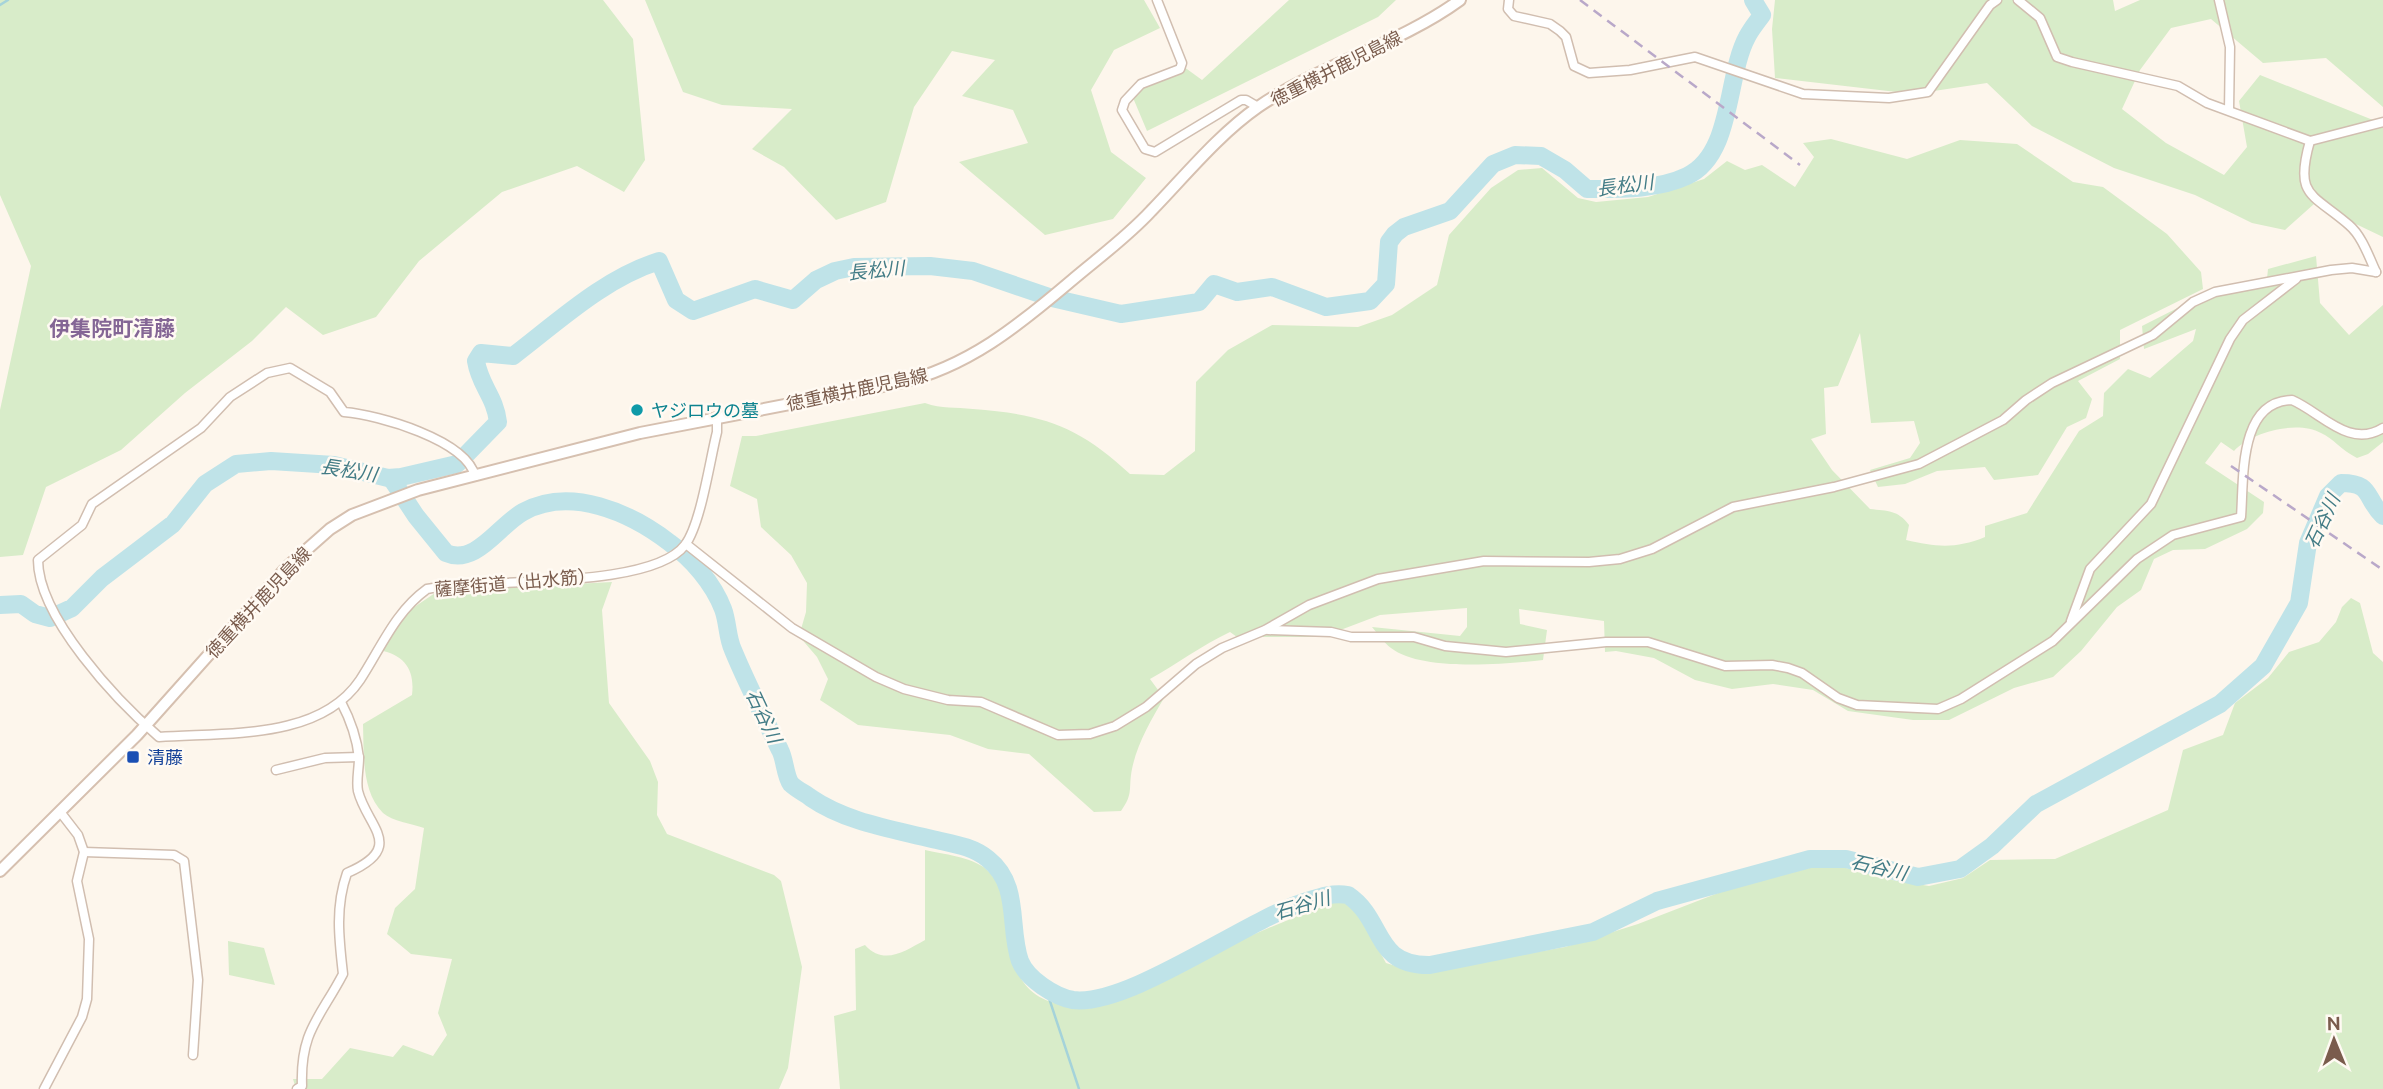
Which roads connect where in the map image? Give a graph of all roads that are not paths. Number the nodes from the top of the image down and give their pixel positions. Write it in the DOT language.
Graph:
graph roads {
  1 [pos="1157,0"];
  2 [pos="1460,0"];
  3 [pos="1509,0"];
  4 [pos="1997,0"];
  5 [pos="2018,0"];
  6 [pos="2220,0"];
  7 [pos="1258,107"];
  8 [pos="2229,110"];
  9 [pos="2383,121"];
  10 [pos="2310,141"];
  11 [pos="2298,278"];
  12 [pos="717,416"];
  13 [pos="2383,428"];
  14 [pos="475,477"];
  15 [pos="686,544"];
  16 [pos="2071,622"];
  17 [pos="1265,629"];
  18 [pos="341,702"];
  19 [pos="146,726"];
  20 [pos="359,757"];
  21 [pos="276,770"];
  22 [pos="61,813"];
  23 [pos="84,852"];
  24 [pos="0,871"];
  25 [pos="193,1055"];
  26 [pos="44,1089"];
  27 [pos="297,1089"];
  1 -- 7 [label="street"];
  2 -- 7 [label="main road, 徳重横井鹿児島線"];
  3 -- 4 [label="street"];
  5 -- 8 [label="street"];
  6 -- 8 [label="street"];
  7 -- 12 [label="main road, 徳重横井鹿児島線"];
  8 -- 10 [label="street"];
  9 -- 10 [label="street"];
  10 -- 11 [label="street"];
  11 -- 16 [label="street"];
  11 -- 17 [label="street"];
  12 -- 14 [label="main road, 徳重横井鹿児島線"];
  12 -- 15 [label="street, 薩摩街道（出水筋）"];
  13 -- 16 [label="street"];
  14 -- 19 [label="main road, 徳重横井鹿児島線"];
  14 -- 19 [label="street"];
  15 -- 17 [label="street"];
  15 -- 18 [label="street, 薩摩街道（出水筋）"];
  16 -- 17 [label="street"];
  18 -- 19 [label="street, 薩摩街道（出水筋）"];
  18 -- 20 [label="street"];
  19 -- 22 [label="main road, 徳重横井鹿児島線"];
  20 -- 21 [label="street"];
  20 -- 27 [label="street"];
  22 -- 23 [label="street"];
  22 -- 24 [label="main road, 徳重横井鹿児島線"];
  23 -- 25 [label="street"];
  23 -- 26 [label="street"];
}
